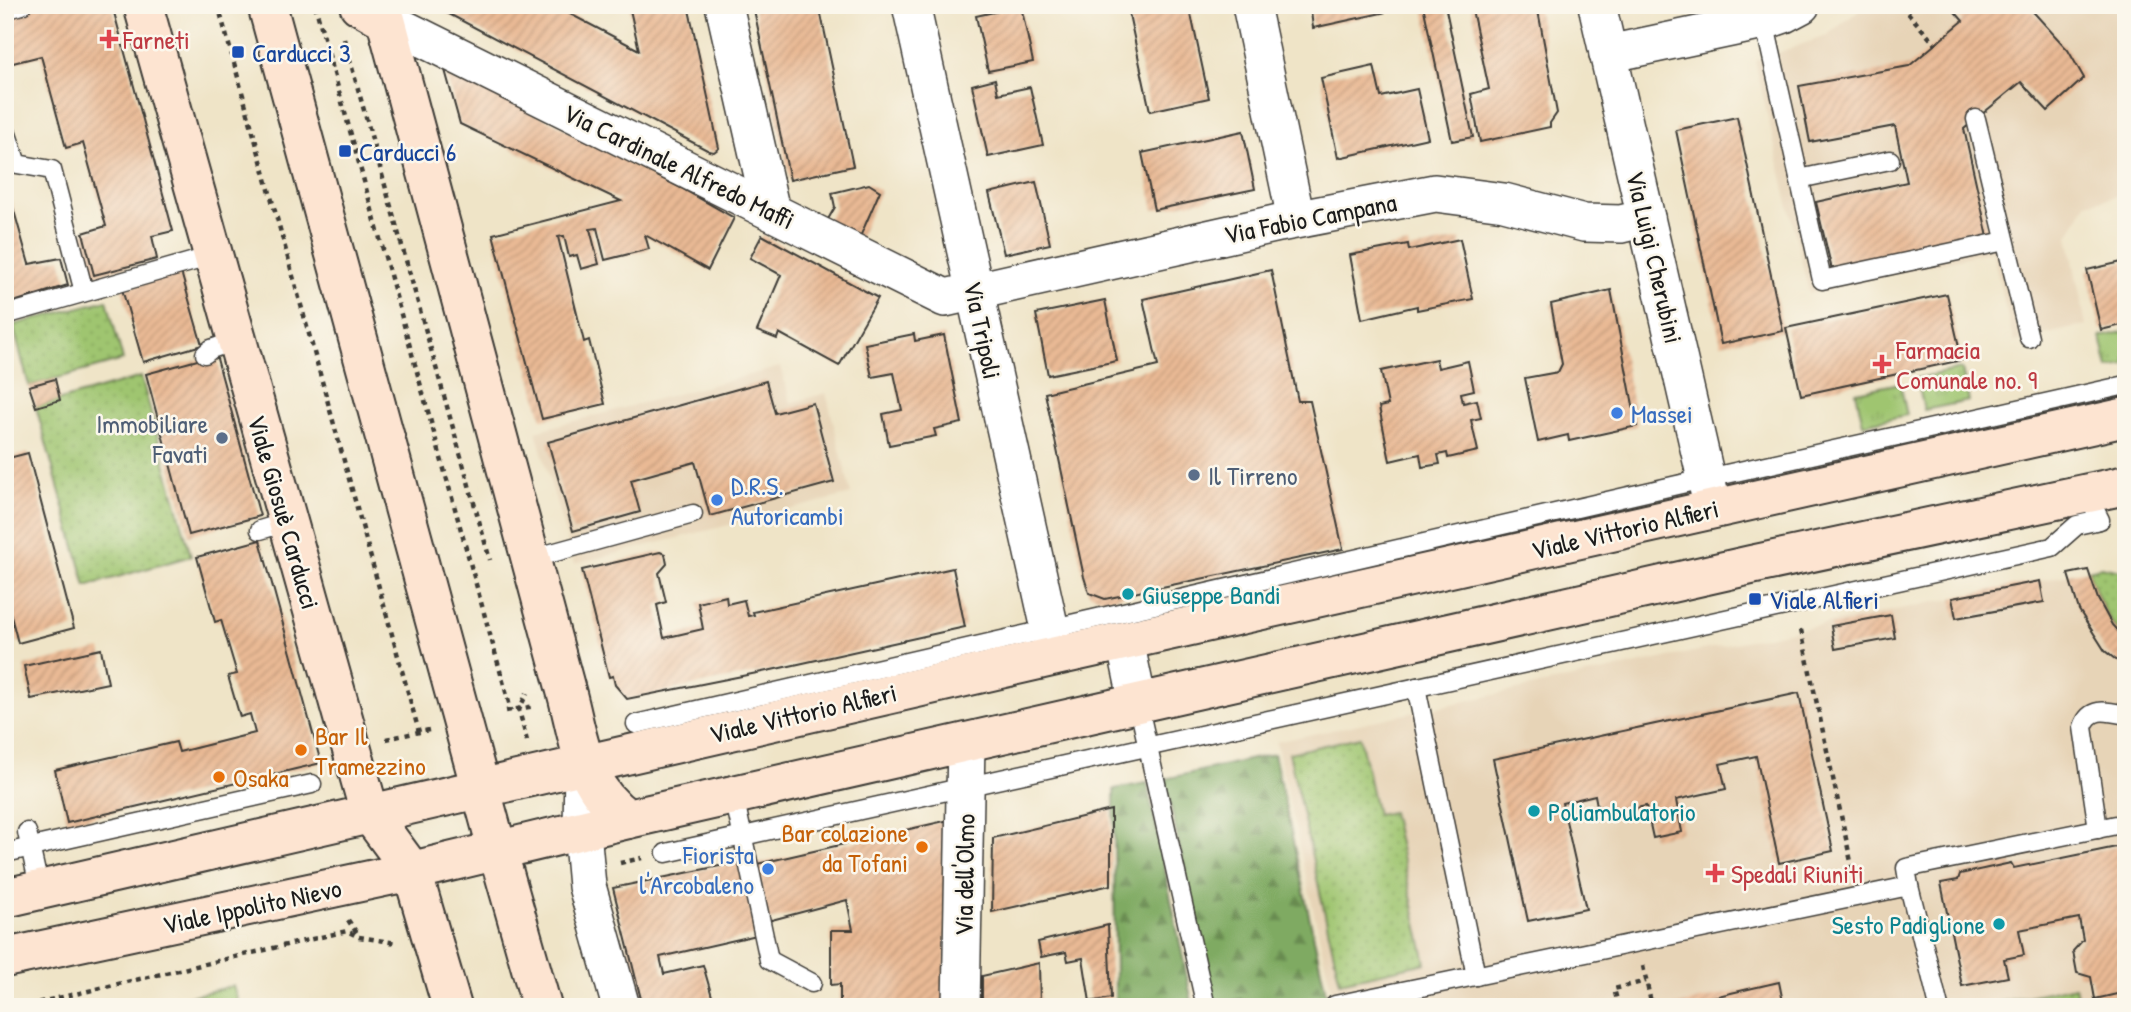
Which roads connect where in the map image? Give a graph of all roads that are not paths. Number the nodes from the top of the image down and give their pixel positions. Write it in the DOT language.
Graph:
graph roads {
  1 [pos="22,5"];
  2 [pos="143,5"];
  3 [pos="267,5"];
  4 [pos="724,5"];
  5 [pos="911,5"];
  6 [pos="1251,5"];
  7 [pos="1597,5"];
  8 [pos="1801,5"];
  9 [pos="5,10"];
  10 [pos="367,16"];
  11 [pos="1764,21"];
  12 [pos="1608,54"];
  13 [pos="1976,119"];
  14 [pos="5,128"];
  15 [pos="1890,160"];
  16 [pos="1799,179"];
  17 [pos="771,211"];
  18 [pos="1646,218"];
  19 [pos="1296,219"];
  20 [pos="2005,241"];
  21 [pos="212,256"];
  22 [pos="84,292"];
  23 [pos="975,292"];
  24 [pos="5,315"];
  25 [pos="2029,338"];
  26 [pos="2126,385"];
  27 [pos="2126,417"];
  28 [pos="2126,485"];
  29 [pos="1709,494"];
  30 [pos="2087,494"];
  31 [pos="693,514"];
  32 [pos="530,559"];
  33 [pos="1125,641"];
  34 [pos="1053,643"];
  35 [pos="1416,687"];
  36 [pos="1138,703"];
  37 [pos="2126,715"];
  38 [pos="636,724"];
  39 [pos="966,742"];
  40 [pos="1147,745"];
  41 [pos="583,763"];
  42 [pos="312,783"];
  43 [pos="966,787"];
  44 [pos="482,788"];
  45 [pos="733,796"];
  46 [pos="370,814"];
  47 [pos="628,819"];
  48 [pos="2126,823"];
  49 [pos="2098,829"];
  50 [pos="582,831"];
  51 [pos="742,836"];
  52 [pos="28,840"];
  53 [pos="498,852"];
  54 [pos="5,853"];
  55 [pos="666,853"];
  56 [pos="412,871"];
  57 [pos="1909,886"];
  58 [pos="22,895"];
  59 [pos="5,958"];
  60 [pos="1476,976"];
  61 [pos="812,984"];
  62 [pos="1335,1005"];
  63 [pos="452,1007"];
  64 [pos="542,1007"];
  65 [pos="621,1007"];
  66 [pos="961,1007"];
  67 [pos="1206,1007"];
  68 [pos="1939,1007"];
  1 -- 9 [label="lane"];
  2 -- 21 [label="main road, Viale Giosuè Carducci"];
  3 -- 44 [label="main road"];
  4 -- 17 [label="street"];
  5 -- 23 [label="street, Via Tripoli"];
  6 -- 19 [label="street"];
  7 -- 12 [label="street, Via Luigi Cherubini"];
  8 -- 11 [label="street"];
  10 -- 17 [label="street, Via Cardinale Alfredo Maffi"];
  10 -- 32 [label="main road"];
  11 -- 12 [label="street"];
  11 -- 16 [label="lane"];
  12 -- 18 [label="street, Via Luigi Cherubini"];
  13 -- 20 [label="lane"];
  14 -- 22 [label="lane"];
  15 -- 16 [label="lane"];
  16 -- 20 [label="lane"];
  17 -- 23 [label="street, Via Cardinale Alfredo Maffi"];
  18 -- 19 [label="street, Via Fabio Campana"];
  18 -- 29 [label="street, Via Luigi Cherubini"];
  19 -- 23 [label="street, Via Fabio Campana"];
  20 -- 25 [label="lane"];
  21 -- 22 [label="lane"];
  21 -- 46 [label="main road, Viale Giosuè Carducci"];
  22 -- 24 [label="lane"];
  23 -- 34 [label="street, Via Tripoli"];
  26 -- 29 [label="lane"];
  27 -- 29 [label="main road, Viale Vittorio Alfieri"];
  28 -- 30 [label="main road"];
  29 -- 33 [label="main road, Viale Vittorio Alfieri"];
  29 -- 34 [label="lane"];
  30 -- 35 [label="lane"];
  30 -- 36 [label="main road"];
  31 -- 32 [label="lane"];
  32 -- 41 [label="main road"];
  33 -- 34 [label="main road, Viale Vittorio Alfieri"];
  33 -- 36 [label="street"];
  34 -- 38 [label="lane"];
  34 -- 41 [label="main road, Viale Vittorio Alfieri"];
  35 -- 40 [label="lane"];
  35 -- 60 [label="lane"];
  36 -- 39 [label="main road"];
  36 -- 40 [label="lane"];
  37 -- 49 [label="lane"];
  39 -- 43 [label="street, Via dell'Olmo"];
  39 -- 45 [label="main road"];
  40 -- 43 [label="lane"];
  40 -- 67 [label="lane"];
  41 -- 44 [label="main road, Viale Vittorio Alfieri"];
  41 -- 47 [label="main road"];
  41 -- 50 [label="street"];
  42 -- 52 [label="lane"];
  43 -- 51 [label="lane"];
  43 -- 66 [label="street, Via dell'Olmo"];
  44 -- 46 [label="main road"];
  44 -- 53 [label="main road"];
  45 -- 47 [label="main road"];
  45 -- 51 [label="lane"];
  46 -- 56 [label="main road, Viale Giosuè Carducci"];
  46 -- 58 [label="main road"];
  47 -- 50 [label="main road"];
  48 -- 49 [label="lane"];
  49 -- 57 [label="lane"];
  50 -- 53 [label="main road"];
  50 -- 65 [label="street"];
  51 -- 55 [label="lane"];
  51 -- 61 [label="lane"];
  52 -- 54 [label="lane"];
  52 -- 58 [label="lane"];
  53 -- 56 [label="main road, Viale Ippolito Nievo"];
  53 -- 64 [label="main road"];
  56 -- 59 [label="main road, Viale Ippolito Nievo"];
  56 -- 63 [label="main road, Viale Giosuè Carducci"];
  57 -- 60 [label="lane"];
  57 -- 68 [label="lane"];
  60 -- 62 [label="lane"];
}
